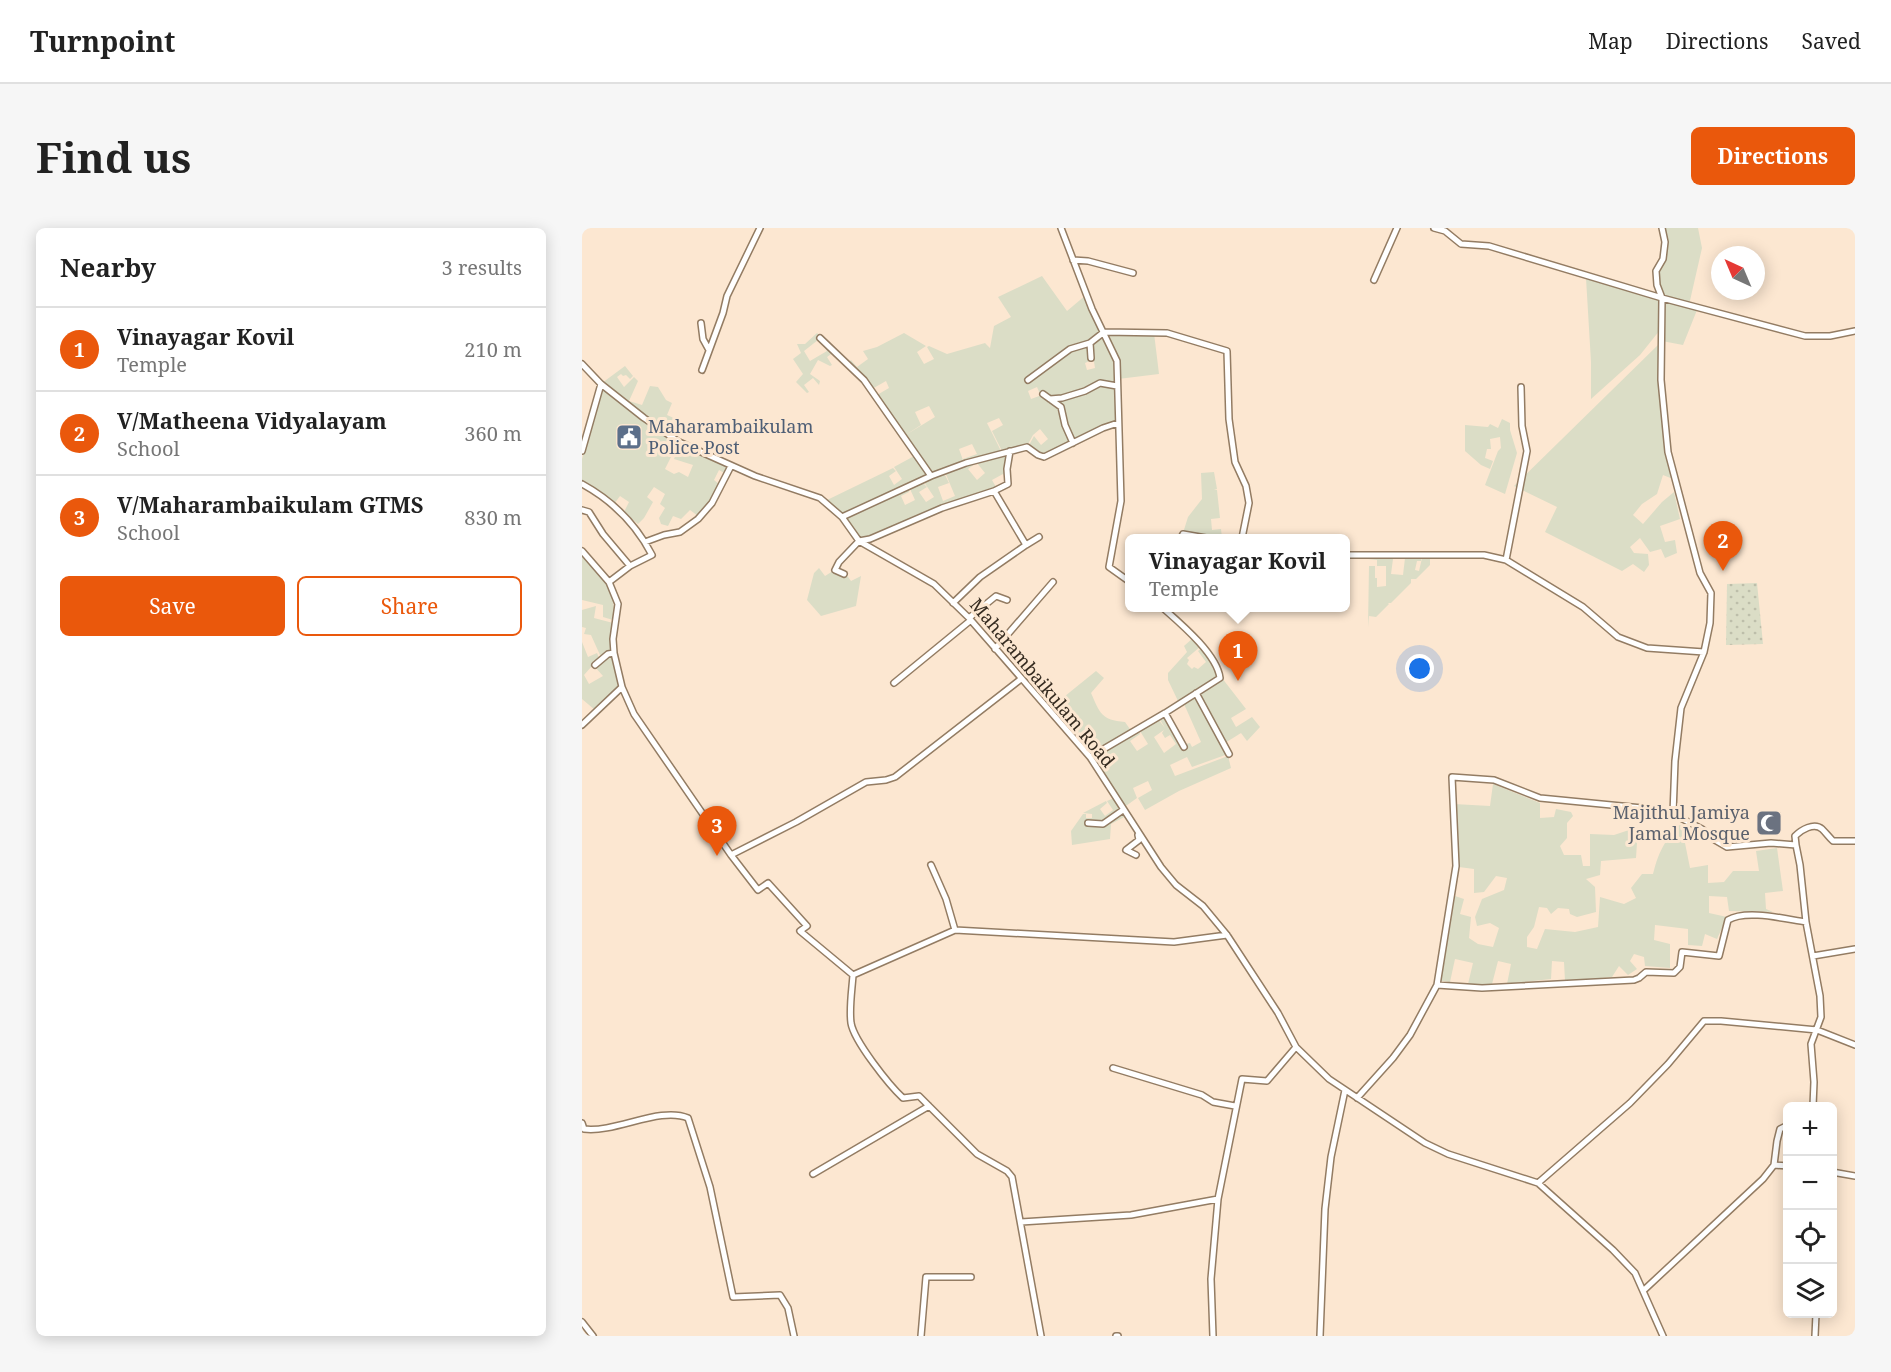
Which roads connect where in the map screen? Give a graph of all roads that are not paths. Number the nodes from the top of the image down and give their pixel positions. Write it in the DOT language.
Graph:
graph roads {
  1 [pos="760,228"];
  2 [pos="1061,228"];
  3 [pos="1397,228"];
  4 [pos="1434,228"];
  5 [pos="1662,228"];
  6 [pos="1073,260"];
  7 [pos="1133,273"];
  8 [pos="1374,280"];
  9 [pos="1662,298"];
  10 [pos="701,322"];
  11 [pos="1855,331"];
  12 [pos="1104,332"];
  13 [pos="820,338"];
  14 [pos="1090,343"];
  15 [pos="709,350"];
  16 [pos="1091,358"];
  17 [pos="582,364"];
  18 [pos="702,370"];
  19 [pos="1029,380"];
  20 [pos="601,384"];
  21 [pos="1117,386"];
  22 [pos="1521,387"];
  23 [pos="1043,394"];
  24 [pos="1050,399"];
  25 [pos="1118,423"];
  26 [pos="1073,443"];
  27 [pos="582,451"];
  28 [pos="1010,451"];
  29 [pos="731,466"];
  30 [pos="931,476"];
  31 [pos="582,484"];
  32 [pos="994,491"];
  33 [pos="582,510"];
  34 [pos="842,517"];
  35 [pos="1243,534"];
  36 [pos="1039,537"];
  37 [pos="859,541"];
  38 [pos="645,542"];
  39 [pos="1026,545"];
  40 [pos="582,551"];
  41 [pos="1350,555"];
  42 [pos="1506,560"];
  43 [pos="630,566"];
  44 [pos="844,574"];
  45 [pos="1125,578"];
  46 [pos="609,582"];
  47 [pos="1053,582"];
  48 [pos="1007,600"];
  49 [pos="953,603"];
  50 [pos="1167,612"];
  51 [pos="970,619"];
  52 [pos="995,649"];
  53 [pos="1704,652"];
  54 [pos="614,653"];
  55 [pos="595,665"];
  56 [pos="1021,679"];
  57 [pos="894,683"];
  58 [pos="622,687"];
  59 [pos="1196,693"];
  60 [pos="1165,713"];
  61 [pos="582,725"];
  62 [pos="1184,747"];
  63 [pos="1229,754"];
  64 [pos="1090,758"];
  65 [pos="1123,810"];
  66 [pos="1673,814"];
  67 [pos="1088,824"];
  68 [pos="1137,831"];
  69 [pos="1855,842"];
  70 [pos="1796,845"];
  71 [pos="731,855"];
  72 [pos="1136,855"];
  73 [pos="931,865"];
  74 [pos="1806,922"];
  75 [pos="955,930"];
  76 [pos="1227,935"];
  77 [pos="1855,949"];
  78 [pos="1813,956"];
  79 [pos="853,975"];
  80 [pos="1437,985"];
  81 [pos="1817,1030"];
  82 [pos="1855,1045"];
  83 [pos="1296,1047"];
  84 [pos="1113,1068"];
  85 [pos="1345,1090"];
  86 [pos="1356,1098"];
  87 [pos="1813,1102"];
  88 [pos="929,1106"];
  89 [pos="1235,1106"];
  90 [pos="582,1123"];
  91 [pos="1783,1128"];
  92 [pos="1774,1165"];
  93 [pos="1783,1166"];
  94 [pos="1837,1173"];
  95 [pos="813,1174"];
  96 [pos="1855,1176"];
  97 [pos="1538,1183"];
  98 [pos="1218,1199"];
  99 [pos="1021,1222"];
  100 [pos="971,1277"];
  101 [pos="1644,1290"];
  102 [pos="1816,1318"];
  103 [pos="582,1322"];
  104 [pos="593,1336"];
  105 [pos="794,1336"];
  106 [pos="921,1336"];
  107 [pos="1041,1336"];
  108 [pos="1213,1336"];
  109 [pos="1320,1336"];
  110 [pos="1663,1336"];
  111 [pos="1815,1336"];
  1 -- 15 [label="street"];
  2 -- 6 [label="street"];
  3 -- 8 [label="street"];
  4 -- 9 [label="street"];
  5 -- 9 [label="street"];
  6 -- 7 [label="street"];
  6 -- 12 [label="street"];
  9 -- 11 [label="street"];
  9 -- 53 [label="street"];
  10 -- 15 [label="street"];
  12 -- 14 [label="street"];
  12 -- 21 [label="street"];
  12 -- 35 [label="street"];
  13 -- 30 [label="street"];
  14 -- 16 [label="street"];
  14 -- 19 [label="street"];
  15 -- 18 [label="street"];
  17 -- 20 [label="street, Maharambaikulam Road"];
  20 -- 27 [label="street"];
  20 -- 29 [label="street, Maharambaikulam Road"];
  21 -- 24 [label="street"];
  21 -- 25 [label="street"];
  22 -- 42 [label="street"];
  23 -- 24 [label="street"];
  24 -- 26 [label="street"];
  25 -- 26 [label="street"];
  25 -- 45 [label="street"];
  26 -- 28 [label="street"];
  28 -- 30 [label="street"];
  28 -- 32 [label="street"];
  29 -- 34 [label="street, Maharambaikulam Road"];
  29 -- 38 [label="street"];
  30 -- 34 [label="street"];
  31 -- 38 [label="street"];
  32 -- 37 [label="street"];
  32 -- 39 [label="street"];
  33 -- 43 [label="street"];
  34 -- 37 [label="street, Maharambaikulam Road"];
  36 -- 39 [label="street"];
  37 -- 44 [label="street"];
  37 -- 49 [label="street, Maharambaikulam Road"];
  38 -- 43 [label="street"];
  39 -- 49 [label="street"];
  40 -- 46 [label="street"];
  41 -- 42 [label="street"];
  42 -- 53 [label="street"];
  43 -- 46 [label="street"];
  46 -- 54 [label="street"];
  47 -- 52 [label="street"];
  48 -- 51 [label="street"];
  49 -- 51 [label="street, Maharambaikulam Road"];
  50 -- 59 [label="street"];
  51 -- 52 [label="street, Maharambaikulam Road"];
  51 -- 57 [label="street"];
  52 -- 56 [label="street, Maharambaikulam Road"];
  53 -- 66 [label="street"];
  54 -- 55 [label="street"];
  54 -- 58 [label="street"];
  56 -- 64 [label="street, Maharambaikulam Road"];
  56 -- 71 [label="street"];
  58 -- 61 [label="street"];
  58 -- 71 [label="street"];
  59 -- 60 [label="street"];
  59 -- 63 [label="street"];
  60 -- 62 [label="street"];
  60 -- 64 [label="street"];
  64 -- 65 [label="street, Maharambaikulam Road"];
  65 -- 67 [label="street"];
  65 -- 68 [label="street, Maharambaikulam Road"];
  66 -- 70 [label="street"];
  66 -- 80 [label="street"];
  68 -- 72 [label="street"];
  68 -- 76 [label="street, Maharambaikulam Road"];
  69 -- 70 [label="street"];
  70 -- 74 [label="street"];
  71 -- 79 [label="street"];
  73 -- 75 [label="street"];
  74 -- 78 [label="street"];
  74 -- 80 [label="street"];
  75 -- 76 [label="street"];
  75 -- 79 [label="street"];
  76 -- 83 [label="street, Maharambaikulam Road"];
  77 -- 78 [label="street"];
  78 -- 81 [label="street"];
  79 -- 88 [label="street"];
  80 -- 86 [label="street"];
  81 -- 82 [label="street"];
  81 -- 87 [label="street"];
  81 -- 97 [label="street"];
  83 -- 85 [label="street, Maharambaikulam Road"];
  83 -- 89 [label="street"];
  84 -- 89 [label="street"];
  85 -- 86 [label="street, Maharambaikulam Road"];
  85 -- 109 [label="street"];
  86 -- 97 [label="street, Maharambaikulam Road"];
  88 -- 95 [label="street"];
  88 -- 99 [label="street"];
  89 -- 98 [label="street"];
  90 -- 105 [label="street"];
  91 -- 92 [label="street"];
  92 -- 93 [label="street"];
  92 -- 101 [label="street"];
  94 -- 96 [label="street"];
  97 -- 101 [label="street, Maharambaikulam Road"];
  98 -- 99 [label="street"];
  98 -- 108 [label="street"];
  99 -- 107 [label="street"];
  100 -- 106 [label="street"];
  101 -- 110 [label="street, Maharambaikulam Road"];
  102 -- 111 [label="street"];
  103 -- 104 [label="street"];
}
